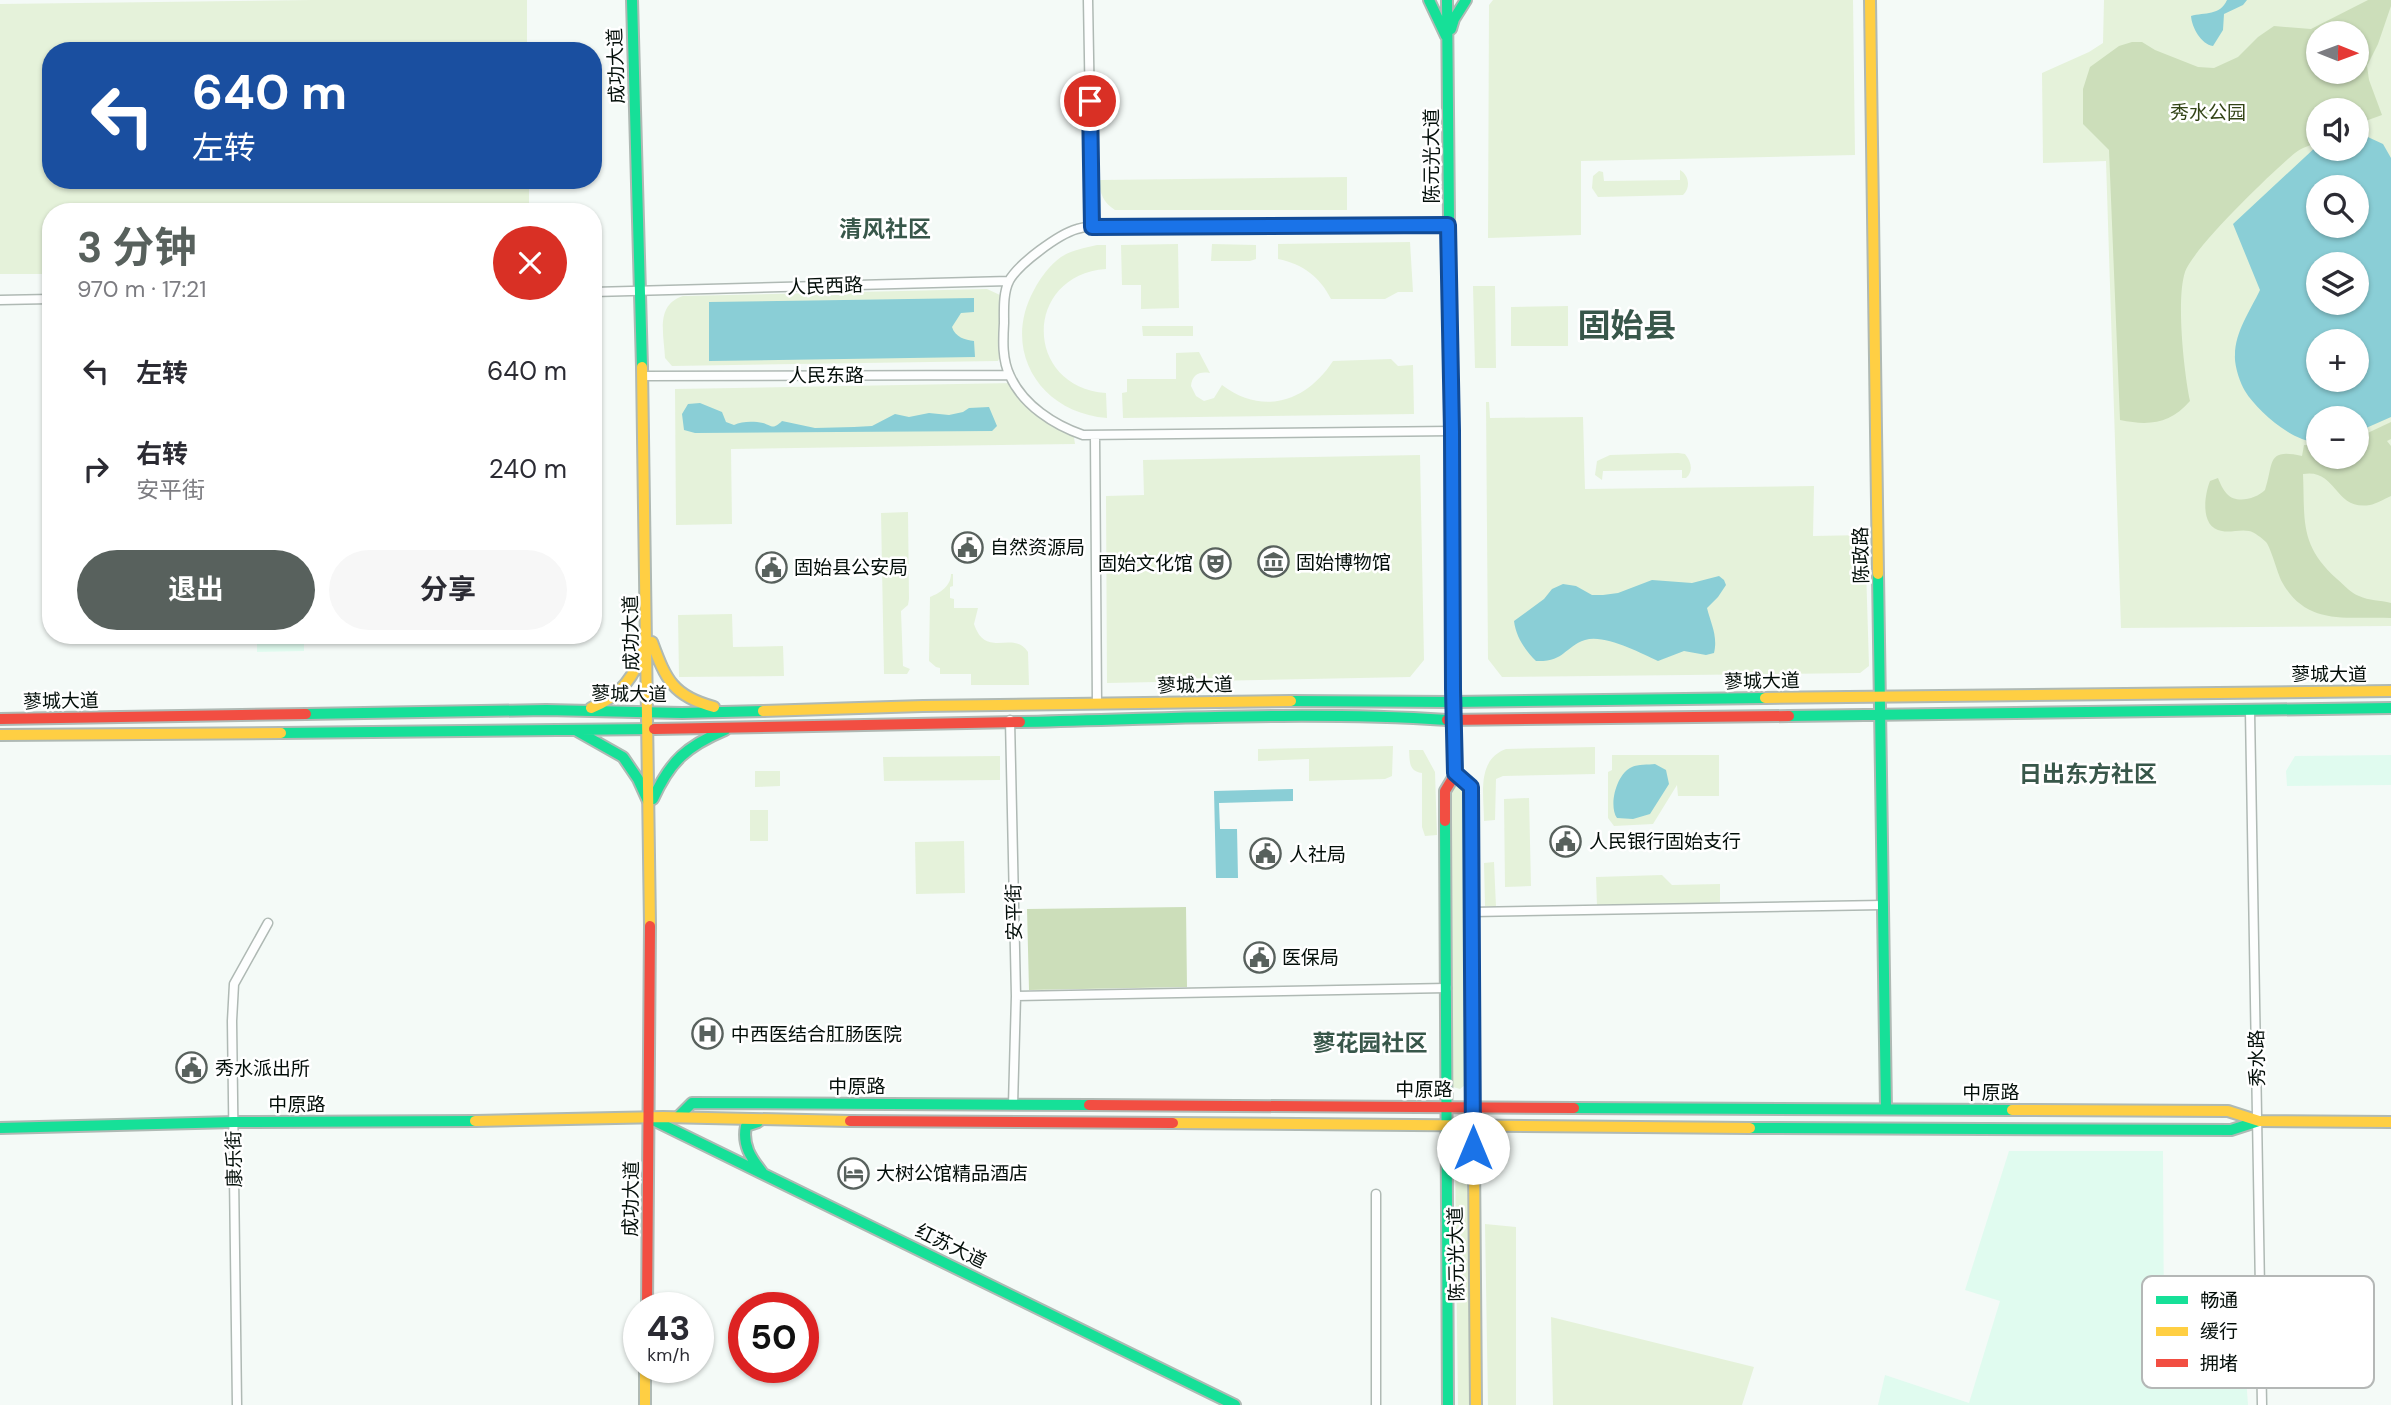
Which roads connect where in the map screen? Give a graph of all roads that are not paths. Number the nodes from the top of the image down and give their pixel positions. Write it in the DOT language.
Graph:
graph roads {
  1 [pos="632,0"];
  2 [pos="1088,0"];
  3 [pos="1429,0"];
  4 [pos="1447,0"];
  5 [pos="1466,0"];
  6 [pos="1870,0"];
  7 [pos="1448,38"];
  8 [pos="1448,225"];
  9 [pos="1092,227"];
  10 [pos="1009,281"];
  11 [pos="641,291"];
  12 [pos="602,292"];
  13 [pos="42,299"];
  14 [pos="0,300"];
  15 [pos="642,376"];
  16 [pos="1009,376"];
  17 [pos="1452,431"];
  18 [pos="1095,436"];
  19 [pos="648,632"];
  20 [pos="2391,691"];
  21 [pos="1880,698"];
  22 [pos="1453,702"];
  23 [pos="1097,704"];
  24 [pos="2391,708"];
  25 [pos="583,711"];
  26 [pos="732,711"];
  27 [pos="2250,711"];
  28 [pos="650,713"];
  29 [pos="1880,714"];
  30 [pos="0,719"];
  31 [pos="1010,720"];
  32 [pos="1454,720"];
  33 [pos="732,728"];
  34 [pos="574,729"];
  35 [pos="650,729"];
  36 [pos="0,735"];
  37 [pos="1455,773"];
  38 [pos="650,806"];
  39 [pos="1883,905"];
  40 [pos="1472,912"];
  41 [pos="268,923"];
  42 [pos="1447,988"];
  43 [pos="1016,996"];
  44 [pos="1013,1105"];
  45 [pos="1473,1106"];
  46 [pos="1446,1107"];
  47 [pos="1886,1109"];
  48 [pos="678,1117"];
  49 [pos="650,1119"];
  50 [pos="766,1120"];
  51 [pos="2259,1121"];
  52 [pos="234,1122"];
  53 [pos="2391,1122"];
  54 [pos="1446,1124"];
  55 [pos="1473,1124"];
  56 [pos="0,1128"];
  57 [pos="764,1174"];
  58 [pos="1376,1194"];
  59 [pos="2261,1276"];
  60 [pos="647,1292"];
  61 [pos="645,1383"];
  62 [pos="237,1405"];
  63 [pos="645,1405"];
  64 [pos="1235,1405"];
  65 [pos="1376,1405"];
  66 [pos="1448,1405"];
  67 [pos="1476,1405"];
  1 -- 11 [label="main road, 成功大道"];
  2 -- 9 [label="street"];
  3 -- 7 [label="main road"];
  4 -- 7 [label="main road, 陈元光大道"];
  5 -- 7 [label="main road"];
  6 -- 21 [label="main road, 陈政路"];
  7 -- 8 [label="main road, 陈元光大道"];
  8 -- 9 [label="street"];
  8 -- 17 [label="main road, 陈元光大道"];
  9 -- 10 [label="street"];
  10 -- 11 [label="street, 人民西路"];
  10 -- 16 [label="street"];
  11 -- 12 [label="street, 人民西路"];
  11 -- 15 [label="main road, 成功大道"];
  13 -- 14 [label="street"];
  15 -- 16 [label="street, 人民东路"];
  15 -- 19 [label="main road, 成功大道"];
  16 -- 18 [label="street"];
  17 -- 18 [label="street"];
  17 -- 22 [label="main road, 陈元光大道"];
  18 -- 23 [label="street"];
  19 -- 25 [label="main road"];
  19 -- 26 [label="main road"];
  19 -- 28 [label="main road, 成功大道"];
  20 -- 21 [label="main road, 蓼城大道"];
  21 -- 22 [label="main road, 蓼城大道"];
  21 -- 29 [label="main road, 陈政路"];
  22 -- 23 [label="main road, 蓼城大道"];
  22 -- 32 [label="main road, 陈元光大道"];
  23 -- 26 [label="main road, 蓼城大道"];
  24 -- 27 [label="main road, 蓼城大道"];
  25 -- 28 [label="main road, 蓼城大道"];
  25 -- 30 [label="main road, 蓼城大道"];
  26 -- 28 [label="main road, 蓼城大道"];
  27 -- 29 [label="main road, 蓼城大道"];
  27 -- 51 [label="street, 秀水路"];
  28 -- 35 [label="main road, 成功大道"];
  29 -- 32 [label="main road, 蓼城大道"];
  29 -- 39 [label="main road, 陈政路"];
  31 -- 32 [label="main road, 蓼城大道"];
  31 -- 33 [label="main road, 蓼城大道"];
  31 -- 43 [label="street, 安平街"];
  32 -- 37 [label="main road, 陈元光大道"];
  33 -- 35 [label="main road, 蓼城大道"];
  33 -- 38 [label="main road"];
  34 -- 35 [label="main road, 蓼城大道"];
  34 -- 36 [label="main road, 蓼城大道"];
  34 -- 38 [label="main road"];
  35 -- 38 [label="main road, 成功大道"];
  37 -- 40 [label="main road, 陈元光大道"];
  37 -- 42 [label="main road, 陈元光大道"];
  38 -- 49 [label="main road, 成功大道"];
  39 -- 40 [label="street"];
  39 -- 47 [label="main road, 陈政路"];
  40 -- 45 [label="main road, 陈元光大道"];
  41 -- 52 [label="street, 康乐街"];
  42 -- 43 [label="street"];
  42 -- 46 [label="main road, 陈元光大道"];
  43 -- 44 [label="street, 安平街"];
  44 -- 46 [label="main road, 中原路"];
  44 -- 48 [label="main road, 中原路"];
  45 -- 46 [label="main road, 中原路"];
  45 -- 47 [label="main road, 中原路"];
  45 -- 55 [label="main road, 陈元光大道"];
  46 -- 54 [label="main road, 陈元光大道"];
  47 -- 51 [label="main road, 中原路"];
  48 -- 49 [label="main road, 中原路"];
  48 -- 50 [label="main road, 中原路"];
  49 -- 52 [label="main road, 中原路"];
  49 -- 57 [label="main road, 红苏大道"];
  49 -- 60 [label="main road, 成功大道"];
  50 -- 54 [label="main road, 中原路"];
  50 -- 57 [label="main road"];
  51 -- 53 [label="main road, 中原路"];
  51 -- 55 [label="main road, 中原路"];
  51 -- 59 [label="street, 秀水路"];
  52 -- 56 [label="main road, 中原路"];
  52 -- 62 [label="street, 康乐街"];
  54 -- 55 [label="main road, 中原路"];
  54 -- 66 [label="main road, 陈元光大道"];
  55 -- 67 [label="main road, 陈元光大道"];
  57 -- 64 [label="main road, 红苏大道"];
  58 -- 65 [label="street"];
  61 -- 63 [label="main road"];
}
